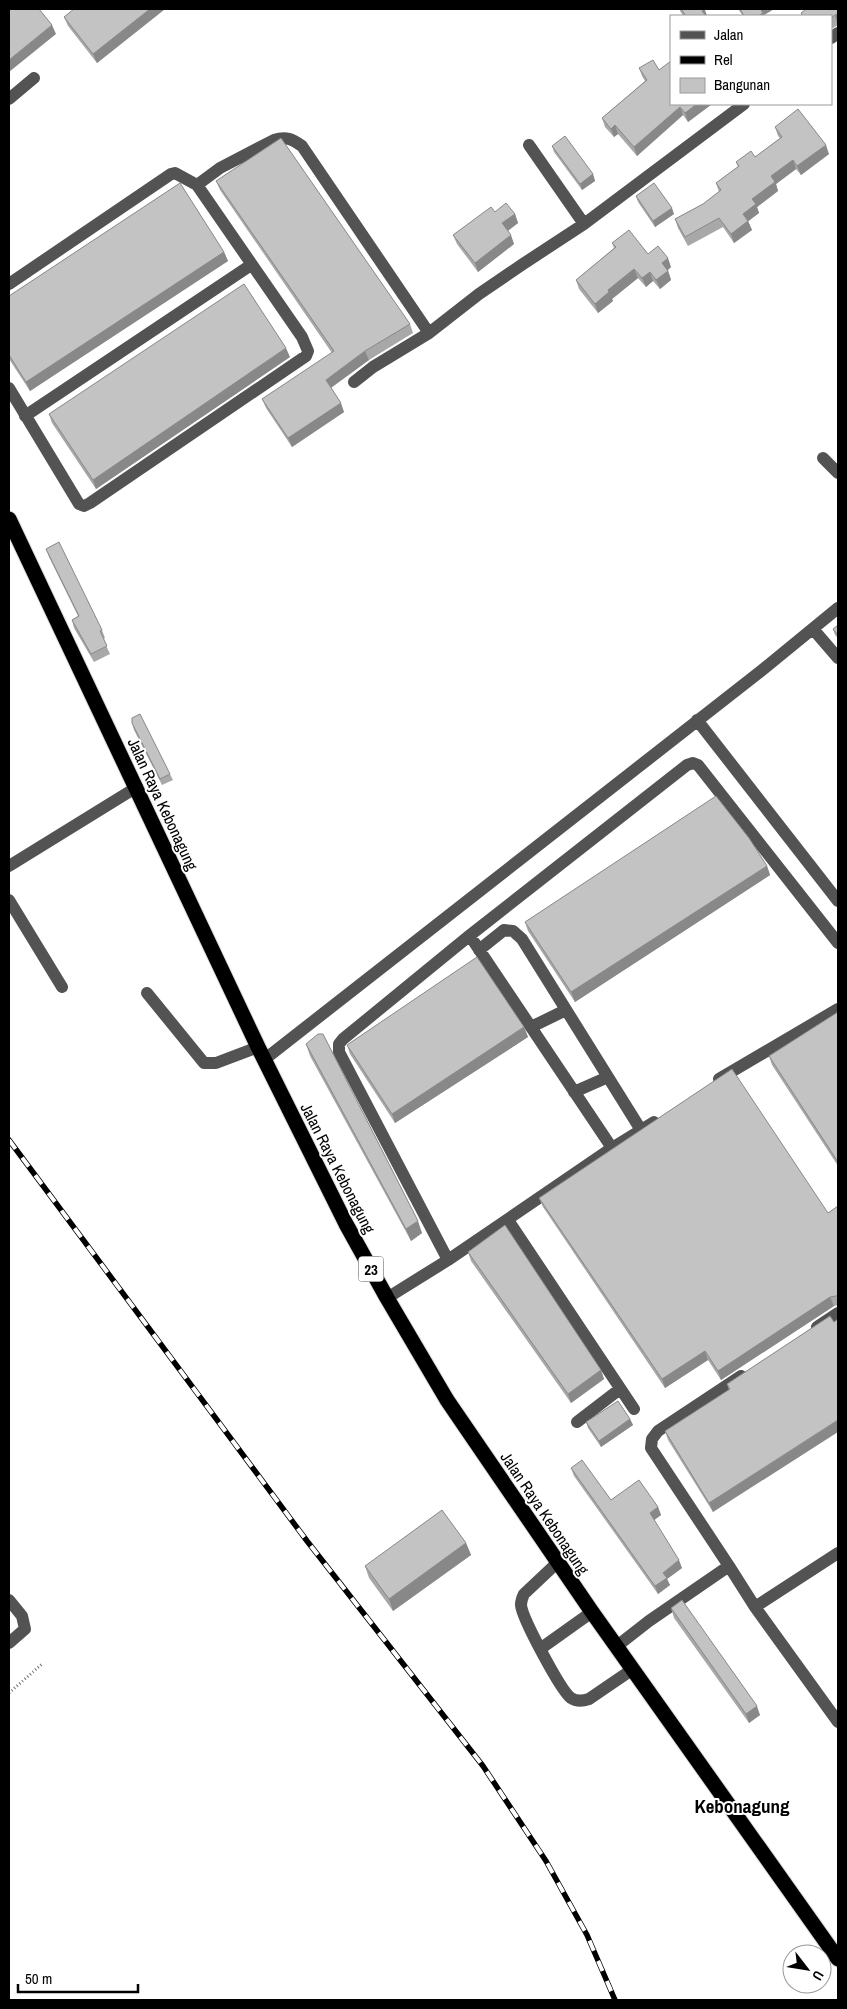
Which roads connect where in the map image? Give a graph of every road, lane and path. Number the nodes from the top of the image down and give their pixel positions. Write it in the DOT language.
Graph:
graph roads {
  1 [pos="34,78"];
  2 [pos="9,99"];
  3 [pos="743,105"];
  4 [pos="529,145"];
  5 [pos="197,185"];
  6 [pos="584,224"];
  7 [pos="251,265"];
  8 [pos="9,284"];
  9 [pos="429,333"];
  10 [pos="354,382"];
  11 [pos="9,388"];
  12 [pos="25,416"];
  13 [pos="824,458"];
  14 [pos="838,473"];
  15 [pos="9,519"];
  16 [pos="838,608"];
  17 [pos="813,629"];
  18 [pos="838,658"];
  19 [pos="697,720"];
  20 [pos="137,787"];
  21 [pos="9,866"];
  22 [pos="9,900"];
  23 [pos="838,901"];
  24 [pos="469,936"];
  25 [pos="838,942"];
  26 [pos="479,950"];
  27 [pos="62,987"];
  28 [pos="147,993"];
  29 [pos="838,1009"];
  30 [pos="566,1010"];
  31 [pos="531,1027"];
  32 [pos="262,1053"];
  33 [pos="608,1077"];
  34 [pos="712,1083"];
  35 [pos="574,1092"];
  36 [pos="665,1115"];
  37 [pos="641,1130"];
  38 [pos="612,1148"];
  39 [pos="508,1220"];
  40 [pos="448,1260"];
  41 [pos="387,1298"];
  42 [pos="838,1313"];
  43 [pos="806,1334"];
  44 [pos="748,1372"];
  45 [pos="620,1389"];
  46 [pos="634,1409"];
  47 [pos="577,1422"];
  48 [pos="838,1553"];
  49 [pos="558,1562"];
  50 [pos="729,1566"];
  51 [pos="9,1600"];
  52 [pos="755,1607"];
  53 [pos="592,1612"];
  54 [pos="9,1643"];
  55 [pos="617,1646"];
  56 [pos="540,1650"];
  57 [pos="42,1664"];
  58 [pos="633,1669"];
  59 [pos="9,1693"];
  60 [pos="838,1722"];
  61 [pos="838,1959"];
  1 -- 2 [label="street"];
  3 -- 6 [label="street"];
  4 -- 6 [label="street"];
  5 -- 7 [label="street"];
  5 -- 8 [label="street"];
  5 -- 9 [label="street"];
  6 -- 9 [label="street"];
  7 -- 12 [label="street"];
  7 -- 12 [label="street"];
  9 -- 10 [label="street"];
  11 -- 12 [label="street"];
  13 -- 14 [label="street"];
  15 -- 20 [label="highway, Jalan Raya Kebonagung / 23"];
  16 -- 17 [label="street"];
  17 -- 18 [label="street"];
  17 -- 19 [label="street"];
  19 -- 23 [label="street"];
  19 -- 32 [label="street"];
  20 -- 21 [label="street"];
  20 -- 32 [label="highway, Jalan Raya Kebonagung / 23"];
  22 -- 27 [label="street"];
  24 -- 25 [label="street"];
  24 -- 26 [label="street"];
  24 -- 40 [label="street"];
  26 -- 30 [label="street"];
  26 -- 31 [label="street"];
  28 -- 32 [label="street"];
  29 -- 34 [label="street"];
  30 -- 31 [label="street"];
  30 -- 33 [label="street"];
  31 -- 35 [label="street"];
  32 -- 41 [label="highway, Jalan Raya Kebonagung / 23"];
  33 -- 35 [label="street"];
  33 -- 37 [label="street"];
  35 -- 38 [label="street"];
  36 -- 37 [label="street"];
  37 -- 38 [label="street"];
  38 -- 39 [label="street"];
  39 -- 40 [label="street"];
  39 -- 45 [label="street"];
  40 -- 41 [label="street"];
  41 -- 49 [label="highway, Jalan Raya Kebonagung / 23"];
  42 -- 43 [label="street"];
  44 -- 50 [label="street"];
  45 -- 46 [label="street"];
  45 -- 47 [label="street"];
  48 -- 52 [label="street"];
  49 -- 53 [label="highway, Jalan Raya Kebonagung / 23"];
  49 -- 56 [label="street"];
  50 -- 52 [label="street"];
  50 -- 55 [label="street"];
  51 -- 54 [label="street"];
  52 -- 60 [label="street"];
  53 -- 55 [label="highway, Jalan Raya Kebonagung / 23"];
  53 -- 56 [label="street"];
  55 -- 58 [label="highway, Jalan Raya Kebonagung / 23"];
  56 -- 58 [label="street"];
  57 -- 59 [label="path"];
  58 -- 61 [label="highway, Jalan Raya Kebonagung / 23"];
}
